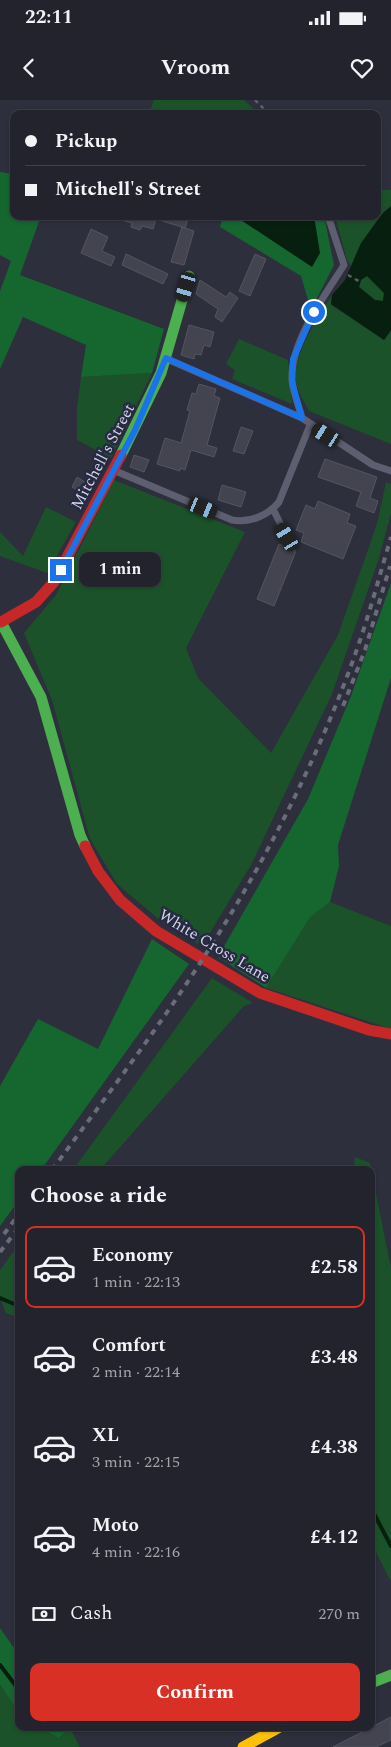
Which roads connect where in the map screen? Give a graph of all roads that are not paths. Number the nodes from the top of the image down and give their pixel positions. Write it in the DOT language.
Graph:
graph roads {
  1 [pos="329,220"];
  2 [pos="189,276"];
  3 [pos="166,358"];
  4 [pos="302,418"];
  5 [pos="310,424"];
  6 [pos="113,470"];
  7 [pos="389,470"];
  8 [pos="273,509"];
  9 [pos="287,537"];
  10 [pos="0,622"];
  11 [pos="391,1034"];
  12 [pos="391,1675"];
  13 [pos="375,1681"];
  14 [pos="272,1731"];
  15 [pos="243,1747"];
  1 -- 4 [label="lane"];
  2 -- 3 [label="street, Mitchell's Street"];
  3 -- 4 [label="lane"];
  3 -- 6 [label="street, Mitchell's Street"];
  4 -- 5 [label="lane"];
  5 -- 7 [label="lane"];
  5 -- 8 [label="lane"];
  6 -- 8 [label="lane"];
  6 -- 10 [label="street, Mitchell's Street"];
  8 -- 9 [label="lane"];
  10 -- 11 [label="street, White Cross Lane"];
  12 -- 13 [label="street"];
  14 -- 15 [label="street"];
}
